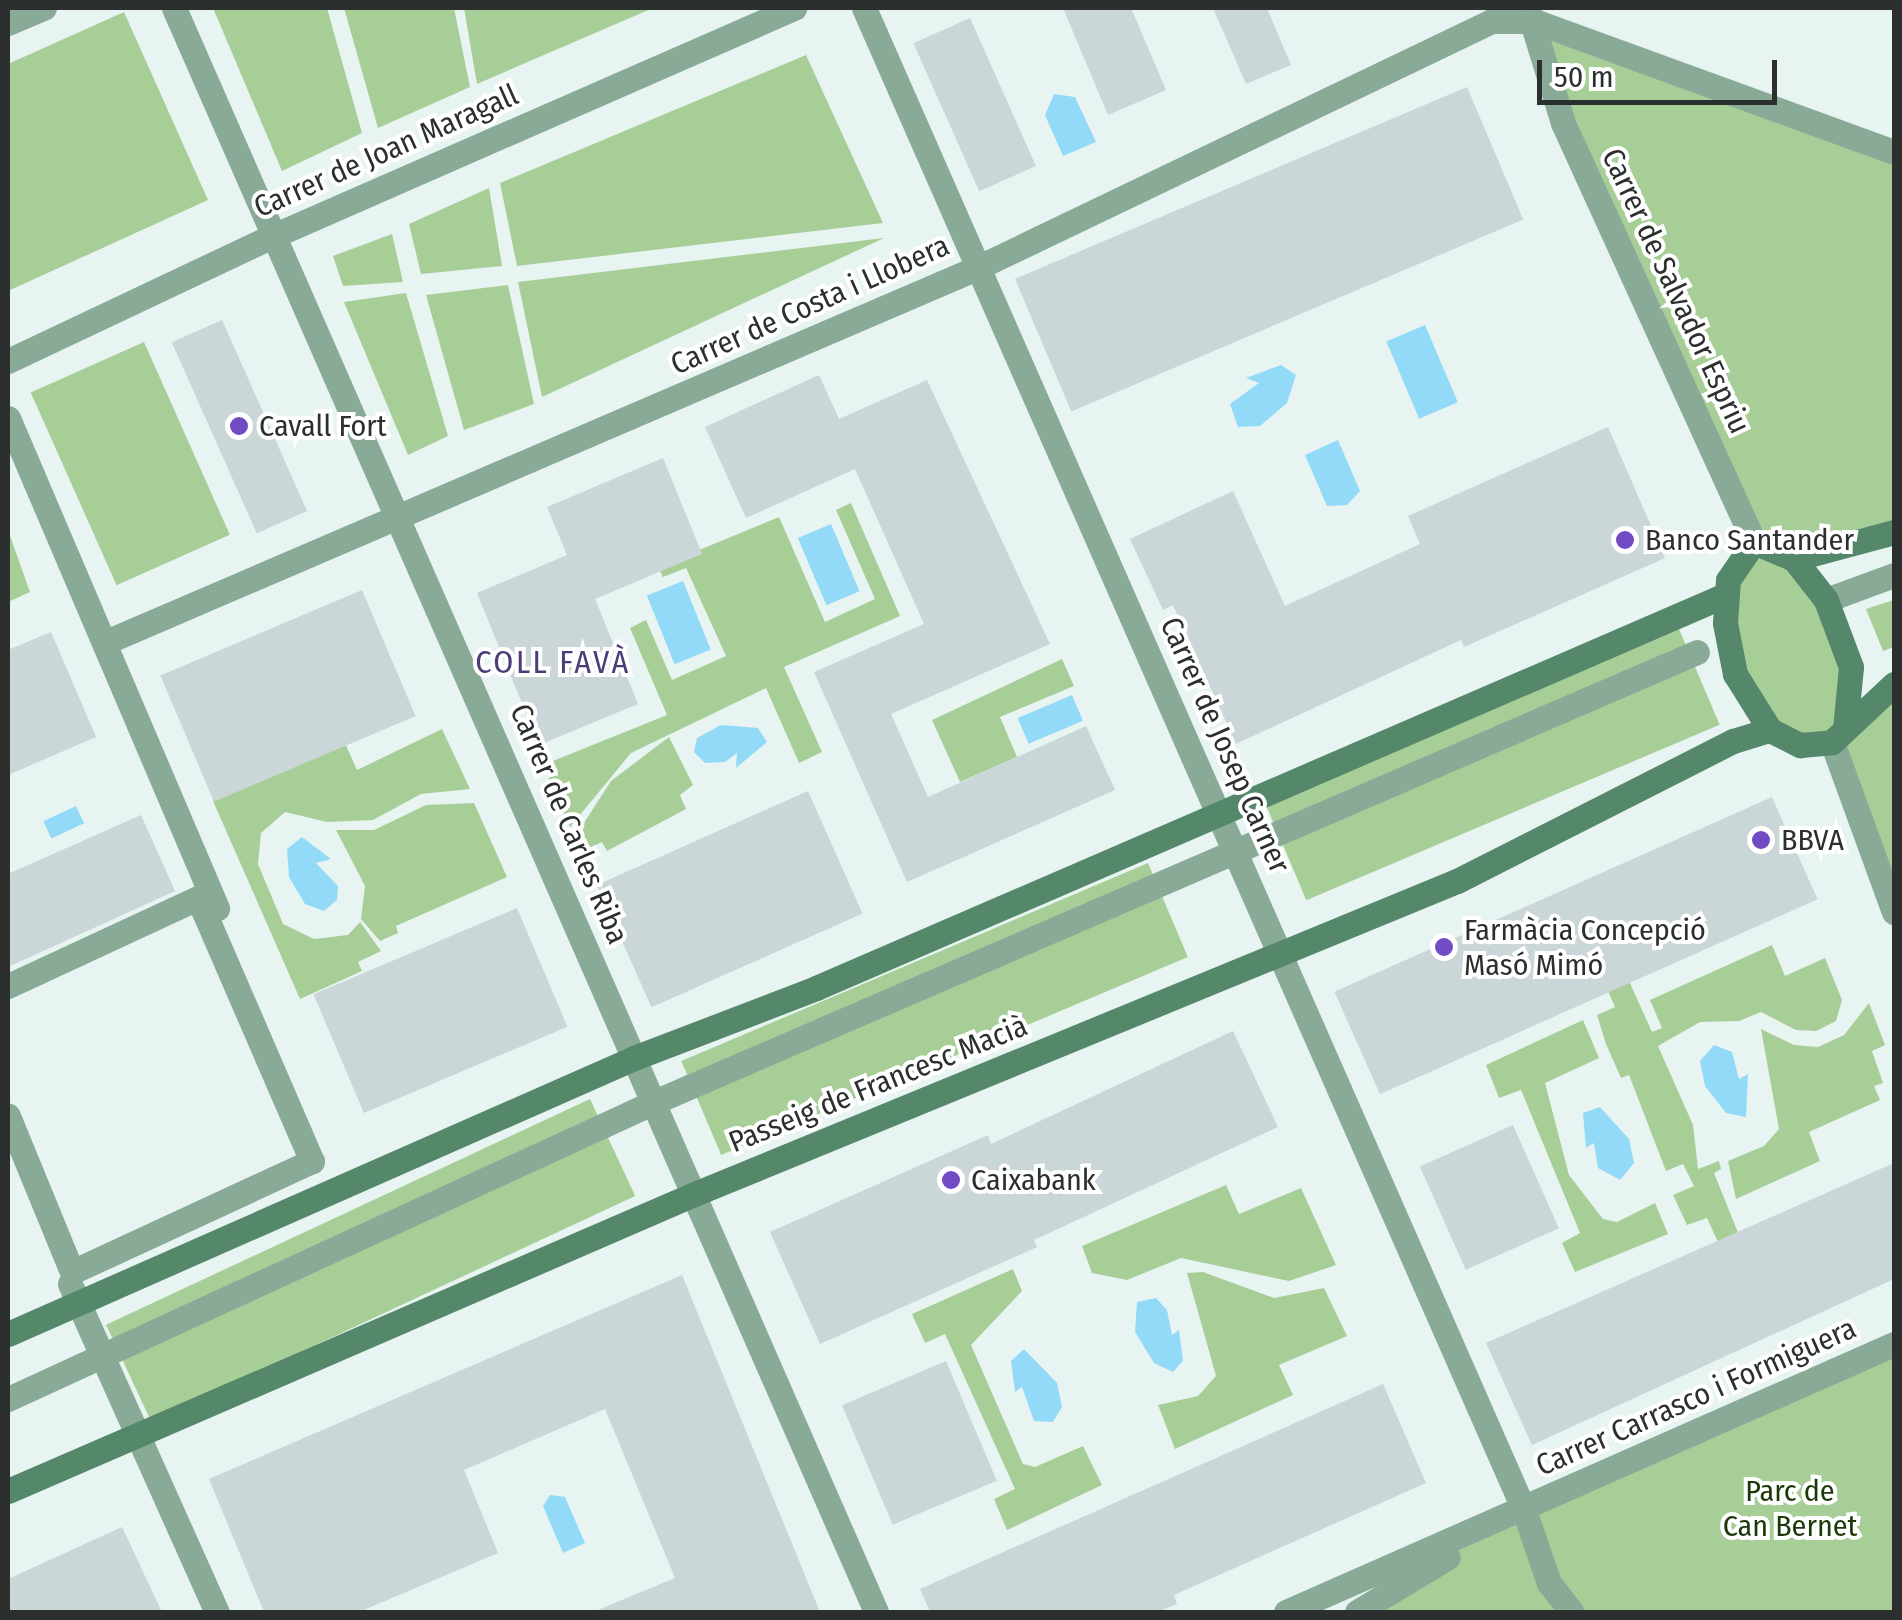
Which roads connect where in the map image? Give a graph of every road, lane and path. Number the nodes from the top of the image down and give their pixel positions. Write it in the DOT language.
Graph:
graph roads {
  1 [pos="44,8"];
  2 [pos="174,8"];
  3 [pos="794,8"];
  4 [pos="864,8"];
  5 [pos="1531,14"];
  6 [pos="8,24"];
  7 [pos="1894,152"];
  8 [pos="272,236"];
  9 [pos="981,266"];
  10 [pos="8,361"];
  11 [pos="8,418"];
  12 [pos="401,519"];
  13 [pos="1894,532"];
  14 [pos="1754,542"];
  15 [pos="1794,559"];
  16 [pos="1894,575"];
  17 [pos="1723,596"];
  18 [pos="1826,600"];
  19 [pos="106,642"];
  20 [pos="1697,652"];
  21 [pos="1894,684"];
  22 [pos="1770,730"];
  23 [pos="1838,735"];
  24 [pos="1217,813"];
  25 [pos="1237,852"];
  26 [pos="218,908"];
  27 [pos="1894,912"];
  28 [pos="1280,954"];
  29 [pos="8,986"];
  30 [pos="634,1058"];
  31 [pos="652,1104"];
  32 [pos="8,1116"];
  33 [pos="8,1155"];
  34 [pos="692,1195"];
  35 [pos="78,1302"];
  36 [pos="8,1334"];
  37 [pos="1894,1344"];
  38 [pos="101,1356"];
  39 [pos="8,1399"];
  40 [pos="135,1435"];
  41 [pos="8,1491"];
  42 [pos="1524,1510"];
  43 [pos="217,1612"];
  44 [pos="876,1612"];
  45 [pos="1286,1612"];
  46 [pos="1357,1612"];
  47 [pos="1572,1612"];
  1 -- 6 [label="street"];
  2 -- 8 [label="street, Carrer de Carles Riba"];
  3 -- 8 [label="street, Carrer de Joan Maragall"];
  4 -- 9 [label="street, Carrer de Josep Carner"];
  5 -- 7 [label="street"];
  5 -- 9 [label="street, Carrer de Costa i Llobera"];
  5 -- 14 [label="street, Carrer de Salvador Espriu"];
  8 -- 10 [label="street, Carrer de Joan Maragall"];
  8 -- 12 [label="street, Carrer de Carles Riba"];
  9 -- 12 [label="street, Carrer de Costa i Llobera"];
  9 -- 24 [label="street, Carrer de Josep Carner"];
  11 -- 19 [label="street"];
  12 -- 19 [label="street, Carrer de Costa i Llobera"];
  12 -- 30 [label="street, Carrer de Carles Riba"];
  13 -- 15 [label="street"];
  14 -- 15 [label="street"];
  14 -- 17 [label="street"];
  15 -- 18 [label="street"];
  16 -- 18 [label="street"];
  17 -- 22 [label="street"];
  17 -- 24 [label="street"];
  18 -- 23 [label="street"];
  19 -- 26 [label="street"];
  20 -- 25 [label="street"];
  21 -- 23 [label="street"];
  22 -- 23 [label="street"];
  22 -- 28 [label="street, Passeig de Francesc Macià"];
  23 -- 27 [label="street"];
  24 -- 25 [label="street, Carrer de Josep Carner"];
  24 -- 30 [label="street"];
  25 -- 28 [label="street, Carrer de Josep Carner"];
  25 -- 31 [label="street"];
  28 -- 34 [label="street, Passeig de Francesc Macià"];
  28 -- 42 [label="street, Carrer de Josep Carner"];
  29 -- 32 [label="street"];
  30 -- 31 [label="street, Carrer de Carles Riba"];
  30 -- 35 [label="street"];
  31 -- 34 [label="street, Carrer de Carles Riba"];
  31 -- 38 [label="street"];
  33 -- 35 [label="street"];
  34 -- 40 [label="street, Passeig de Francesc Macià"];
  34 -- 44 [label="street, Carrer de Carles Riba"];
  35 -- 36 [label="street"];
  35 -- 38 [label="street"];
  37 -- 42 [label="street, Carrer Carrasco i Formiguera"];
  38 -- 39 [label="street"];
  38 -- 40 [label="street"];
  40 -- 41 [label="street, Passeig de Francesc Macià"];
  40 -- 43 [label="street"];
  42 -- 45 [label="street"];
  42 -- 46 [label="street"];
  42 -- 47 [label="street, Carrer de Josep Carner"];
}
